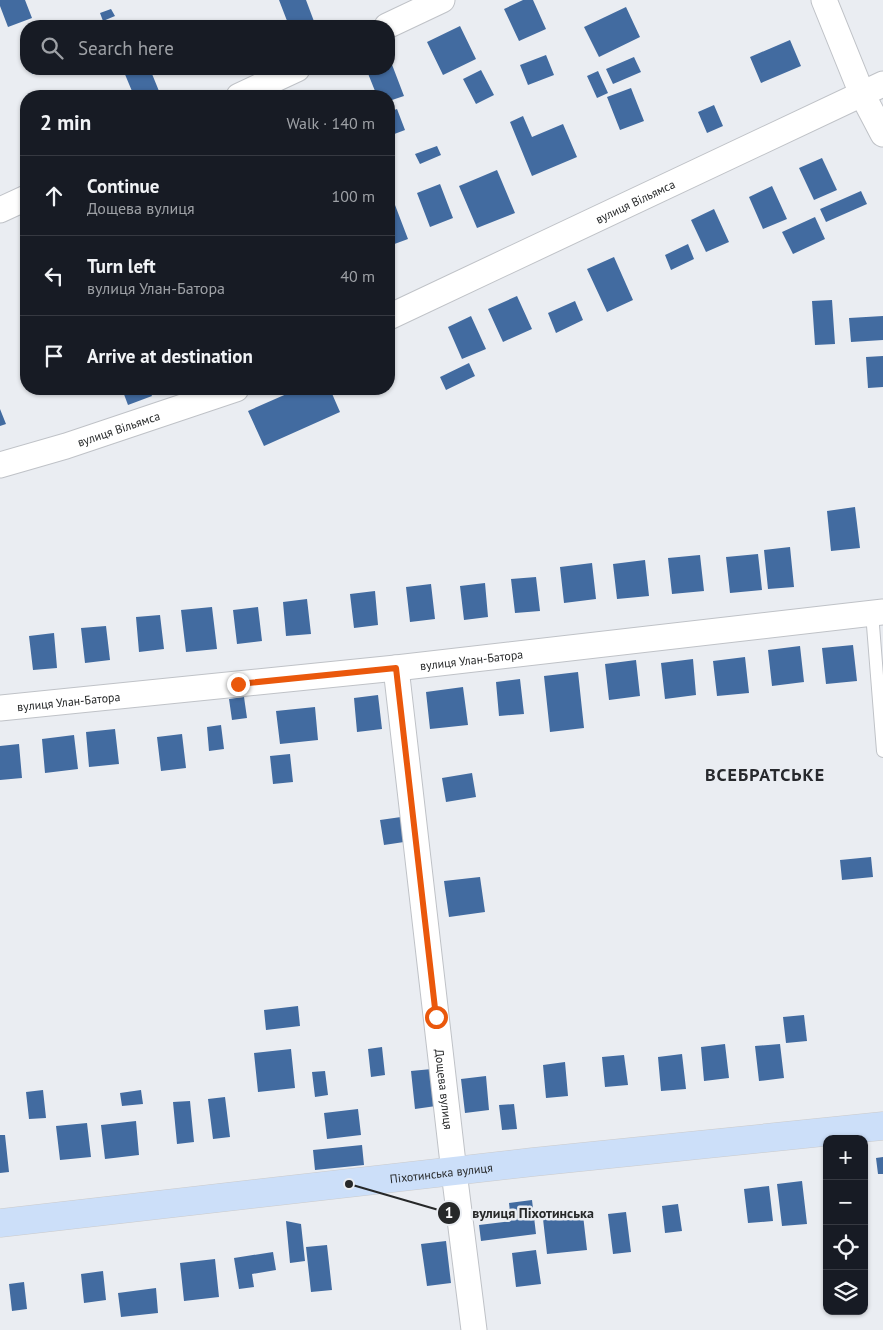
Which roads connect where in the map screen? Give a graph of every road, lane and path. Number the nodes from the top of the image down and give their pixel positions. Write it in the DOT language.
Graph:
graph roads {
  1 [pos="442,0"];
  2 [pos="824,0"];
  3 [pos="395,22"];
  4 [pos="284,75"];
  5 [pos="872,89"];
  6 [pos="252,90"];
  7 [pos="883,134"];
  8 [pos="20,201"];
  9 [pos="0,210"];
  10 [pos="395,314"];
  11 [pos="218,395"];
  12 [pos="0,465"];
  13 [pos="877,613"];
  14 [pos="396,668"];
  15 [pos="0,708"];
  16 [pos="883,751"];
  17 [pos="883,1126"];
  18 [pos="454,1172"];
  19 [pos="0,1222"];
  20 [pos="474,1330"];
  1 -- 3 [label="street"];
  2 -- 5 [label="street"];
  4 -- 6 [label="street"];
  5 -- 7 [label="street"];
  5 -- 10 [label="street, вулиця Вільямса"];
  8 -- 9 [label="street"];
  11 -- 12 [label="street, вулиця Вільямса"];
  13 -- 14 [label="street, вулиця Улан-Батора"];
  13 -- 16 [label="lane"];
  14 -- 15 [label="street, вулиця Улан-Батора"];
  14 -- 18 [label="street, Дощева вулиця"];
  17 -- 18 [label="main road, Піхотинська вулиця"];
  18 -- 19 [label="main road, Піхотинська вулиця"];
  18 -- 20 [label="street, Дощева вулиця"];
}
